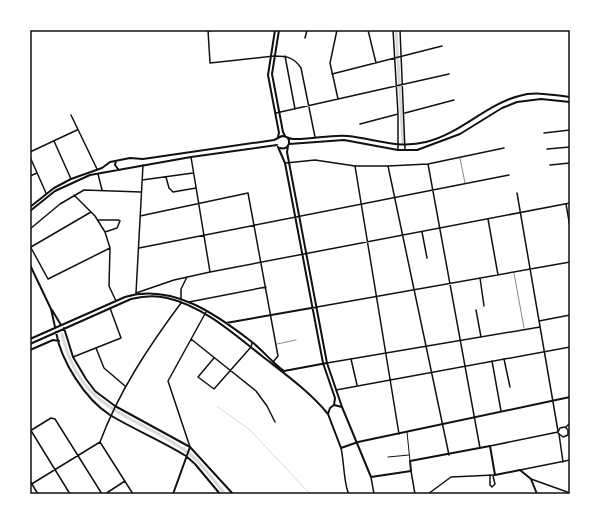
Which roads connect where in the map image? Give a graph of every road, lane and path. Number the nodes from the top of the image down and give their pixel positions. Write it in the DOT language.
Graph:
graph roads {
  1 [pos="208,30"];
  2 [pos="213,30"];
  3 [pos="275,30"];
  4 [pos="279,30"];
  5 [pos="307,30"];
  6 [pos="337,30"];
  7 [pos="368,30"];
  8 [pos="393,30"];
  9 [pos="400,30"];
  10 [pos="305,38"];
  11 [pos="442,46"];
  12 [pos="270,56"];
  13 [pos="274,56"];
  14 [pos="285,56"];
  15 [pos="400,57"];
  16 [pos="396,58"];
  17 [pos="376,63"];
  18 [pos="332,74"];
  19 [pos="448,74"];
  20 [pos="402,85"];
  21 [pos="397,86"];
  22 [pos="276,95"];
  23 [pos="272,96"];
  24 [pos="570,97"];
  25 [pos="338,100"];
  26 [pos="454,100"];
  27 [pos="570,102"];
  28 [pos="308,106"];
  29 [pos="295,109"];
  30 [pos="279,112"];
  31 [pos="276,113"];
  32 [pos="404,113"];
  33 [pos="71,114"];
  34 [pos="398,114"];
  35 [pos="360,124"];
  36 [pos="78,130"];
  37 [pos="570,130"];
  38 [pos="544,133"];
  39 [pos="287,137"];
  40 [pos="278,138"];
  41 [pos="315,138"];
  42 [pos="54,141"];
  43 [pos="289,145"];
  44 [pos="278,146"];
  45 [pos="398,146"];
  46 [pos="405,146"];
  47 [pos="570,147"];
  48 [pos="504,148"];
  49 [pos="547,149"];
  50 [pos="398,150"];
  51 [pos="405,151"];
  52 [pos="30,152"];
  53 [pos="30,157"];
  54 [pos="191,157"];
  55 [pos="460,157"];
  56 [pos="135,159"];
  57 [pos="117,160"];
  58 [pos="285,163"];
  59 [pos="289,163"];
  60 [pos="570,163"];
  61 [pos="428,164"];
  62 [pos="143,165"];
  63 [pos="550,165"];
  64 [pos="134,166"];
  65 [pos="355,166"];
  66 [pos="388,166"];
  67 [pos="119,169"];
  68 [pos="98,171"];
  69 [pos="37,173"];
  70 [pos="193,173"];
  71 [pos="291,174"];
  72 [pos="288,175"];
  73 [pos="509,175"];
  74 [pos="30,176"];
  75 [pos="166,177"];
  76 [pos="71,179"];
  77 [pos="142,180"];
  78 [pos="465,183"];
  79 [pos="196,188"];
  80 [pos="102,190"];
  81 [pos="433,190"];
  82 [pos="46,192"];
  83 [pos="142,192"];
  84 [pos="517,193"];
  85 [pos="74,195"];
  86 [pos="395,197"];
  87 [pos="198,203"];
  88 [pos="361,204"];
  89 [pos="566,204"];
  90 [pos="570,204"];
  91 [pos="30,207"];
  92 [pos="30,211"];
  93 [pos="91,212"];
  94 [pos="521,213"];
  95 [pos="140,216"];
  96 [pos="299,216"];
  97 [pos="295,217"];
  98 [pos="98,220"];
  99 [pos="488,220"];
  100 [pos="254,225"];
  101 [pos="570,226"];
  102 [pos="440,228"];
  103 [pos="30,229"];
  104 [pos="105,232"];
  105 [pos="422,232"];
  106 [pos="204,235"];
  107 [pos="403,236"];
  108 [pos="367,242"];
  109 [pos="30,247"];
  110 [pos="110,248"];
  111 [pos="139,248"];
  112 [pos="306,254"];
  113 [pos="303,255"];
  114 [pos="427,258"];
  115 [pos="570,262"];
  116 [pos="261,263"];
  117 [pos="30,265"];
  118 [pos="530,269"];
  119 [pos="210,272"];
  120 [pos="514,272"];
  121 [pos="310,275"];
  122 [pos="498,275"];
  123 [pos="307,276"];
  124 [pos="187,277"];
  125 [pos="480,278"];
  126 [pos="450,284"];
  127 [pos="266,287"];
  128 [pos="414,290"];
  129 [pos="136,294"];
  130 [pos="376,297"];
  131 [pos="181,299"];
  132 [pos="116,301"];
  133 [pos="182,302"];
  134 [pos="189,302"];
  135 [pos="484,306"];
  136 [pos="317,307"];
  137 [pos="110,308"];
  138 [pos="313,308"];
  139 [pos="51,309"];
  140 [pos="476,310"];
  141 [pos="206,313"];
  142 [pos="570,315"];
  143 [pos="271,316"];
  144 [pos="539,321"];
  145 [pos="220,323"];
  146 [pos="225,323"];
  147 [pos="320,323"];
  148 [pos="316,324"];
  149 [pos="61,325"];
  150 [pos="540,327"];
  151 [pos="55,328"];
  152 [pos="64,328"];
  153 [pos="524,330"];
  154 [pos="56,332"];
  155 [pos="481,337"];
  156 [pos="30,339"];
  157 [pos="191,339"];
  158 [pos="296,340"];
  159 [pos="461,340"];
  160 [pos="59,341"];
  161 [pos="252,343"];
  162 [pos="30,344"];
  163 [pos="276,344"];
  164 [pos="426,346"];
  165 [pos="251,347"];
  166 [pos="570,347"];
  167 [pos="96,348"];
  168 [pos="30,350"];
  169 [pos="545,352"];
  170 [pos="386,353"];
  171 [pos="73,357"];
  172 [pos="214,358"];
  173 [pos="351,359"];
  174 [pos="504,359"];
  175 [pos="492,361"];
  176 [pos="272,362"];
  177 [pos="323,363"];
  178 [pos="327,363"];
  179 [pos="465,365"];
  180 [pos="290,370"];
  181 [pos="231,371"];
  182 [pos="432,372"];
  183 [pos="287,376"];
  184 [pos="390,379"];
  185 [pos="356,385"];
  186 [pos="126,386"];
  187 [pos="510,387"];
  188 [pos="336,390"];
  189 [pos="570,397"];
  190 [pos="553,400"];
  191 [pos="334,406"];
  192 [pos="115,407"];
  193 [pos="342,407"];
  194 [pos="501,411"];
  195 [pos="111,413"];
  196 [pos="328,414"];
  197 [pos="475,416"];
  198 [pos="276,422"];
  199 [pos="570,423"];
  200 [pos="442,424"];
  201 [pos="566,427"];
  202 [pos="30,430"];
  203 [pos="407,432"];
  204 [pos="558,432"];
  205 [pos="399,434"];
  206 [pos="569,436"];
  207 [pos="564,437"];
  208 [pos="100,442"];
  209 [pos="358,442"];
  210 [pos="560,444"];
  211 [pos="490,446"];
  212 [pos="190,448"];
  213 [pos="341,448"];
  214 [pos="480,448"];
  215 [pos="181,453"];
  216 [pos="187,455"];
  217 [pos="409,455"];
  218 [pos="449,455"];
  219 [pos="78,456"];
  220 [pos="388,457"];
  221 [pos="570,460"];
  222 [pos="184,461"];
  223 [pos="191,461"];
  224 [pos="410,461"];
  225 [pos="563,462"];
  226 [pos="55,470"];
  227 [pos="520,470"];
  228 [pos="411,471"];
  229 [pos="490,475"];
  230 [pos="494,475"];
  231 [pos="371,477"];
  232 [pos="531,479"];
  233 [pos="30,481"];
  234 [pos="125,481"];
  235 [pos="31,484"];
  236 [pos="570,493"];
  237 [pos="38,494"];
  238 [pos="70,494"];
  239 [pos="103,494"];
  240 [pos="133,494"];
  241 [pos="173,494"];
  242 [pos="220,494"];
  243 [pos="233,494"];
  244 [pos="350,494"];
  245 [pos="374,494"];
  246 [pos="415,494"];
  247 [pos="428,494"];
  248 [pos="537,494"];
  1 -- 2 [label="street"];
  1 -- 12 [label="street"];
  3 -- 12 [label="main road"];
  4 -- 13 [label="main road"];
  5 -- 10 [label="street"];
  6 -- 18 [label="street"];
  7 -- 17 [label="street"];
  8 -- 16 [label="street"];
  9 -- 15 [label="street"];
  11 -- 15 [label="street"];
  12 -- 13 [label="street"];
  12 -- 23 [label="main road"];
  13 -- 14 [label="street"];
  13 -- 22 [label="main road"];
  14 -- 28 [label="street"];
  14 -- 29 [label="street"];
  15 -- 16 [label="street"];
  15 -- 20 [label="street"];
  16 -- 17 [label="street"];
  16 -- 21 [label="street"];
  17 -- 18 [label="street"];
  18 -- 25 [label="street"];
  19 -- 20 [label="street"];
  20 -- 21 [label="street"];
  20 -- 32 [label="street"];
  21 -- 25 [label="street"];
  21 -- 34 [label="street"];
  22 -- 23 [label="main road"];
  22 -- 30 [label="main road"];
  23 -- 31 [label="main road"];
  24 -- 46 [label="main road"];
  25 -- 28 [label="street"];
  26 -- 32 [label="street"];
  27 -- 51 [label="main road"];
  28 -- 29 [label="street"];
  28 -- 41 [label="street"];
  29 -- 30 [label="street"];
  30 -- 31 [label="street"];
  30 -- 39 [label="main road"];
  31 -- 40 [label="main road"];
  32 -- 46 [label="street"];
  33 -- 36 [label="street"];
  34 -- 35 [label="street"];
  34 -- 45 [label="street"];
  36 -- 42 [label="street"];
  36 -- 68 [label="street"];
  37 -- 38 [label="street"];
  39 -- 40 [label="main road"];
  39 -- 41 [label="main road"];
  39 -- 43 [label="main road"];
  40 -- 44 [label="main road"];
  40 -- 56 [label="main road"];
  41 -- 45 [label="main road"];
  42 -- 52 [label="street"];
  42 -- 76 [label="street"];
  43 -- 44 [label="main road"];
  43 -- 50 [label="main road"];
  43 -- 59 [label="main road"];
  44 -- 54 [label="main road"];
  44 -- 58 [label="main road"];
  45 -- 46 [label="main road"];
  45 -- 50 [label="street"];
  46 -- 51 [label="street"];
  47 -- 49 [label="street"];
  48 -- 55 [label="street"];
  50 -- 51 [label="main road"];
  53 -- 69 [label="street"];
  54 -- 62 [label="main road"];
  54 -- 70 [label="street"];
  55 -- 61 [label="street"];
  55 -- 78 [label="lane"];
  56 -- 57 [label="main road"];
  56 -- 64 [label="main road"];
  57 -- 67 [label="main road"];
  57 -- 68 [label="main road"];
  58 -- 59 [label="street"];
  58 -- 72 [label="main road"];
  59 -- 65 [label="street"];
  59 -- 71 [label="main road"];
  60 -- 63 [label="street"];
  61 -- 66 [label="street"];
  61 -- 81 [label="street"];
  62 -- 64 [label="main road"];
  62 -- 77 [label="street"];
  64 -- 67 [label="main road"];
  65 -- 66 [label="street"];
  65 -- 88 [label="street"];
  66 -- 86 [label="street"];
  67 -- 68 [label="main road"];
  68 -- 76 [label="main road"];
  68 -- 80 [label="street"];
  68 -- 92 [label="main road"];
  69 -- 74 [label="street"];
  69 -- 82 [label="street"];
  70 -- 75 [label="street"];
  70 -- 79 [label="street"];
  71 -- 72 [label="main road"];
  71 -- 96 [label="main road"];
  72 -- 97 [label="main road"];
  73 -- 78 [label="street"];
  75 -- 77 [label="street"];
  75 -- 79 [label="street"];
  76 -- 82 [label="main road"];
  77 -- 83 [label="street"];
  78 -- 81 [label="street"];
  79 -- 87 [label="street"];
  80 -- 83 [label="street"];
  80 -- 85 [label="street"];
  81 -- 86 [label="street"];
  81 -- 102 [label="street"];
  82 -- 91 [label="main road"];
  83 -- 95 [label="street"];
  84 -- 94 [label="street"];
  85 -- 93 [label="street"];
  85 -- 103 [label="street"];
  86 -- 88 [label="street"];
  86 -- 107 [label="street"];
  87 -- 95 [label="street"];
  87 -- 100 [label="street"];
  87 -- 106 [label="street"];
  88 -- 96 [label="street"];
  88 -- 108 [label="street"];
  89 -- 90 [label="street"];
  89 -- 94 [label="street"];
  89 -- 101 [label="street"];
  93 -- 98 [label="street"];
  93 -- 109 [label="street"];
  94 -- 99 [label="street"];
  94 -- 118 [label="street"];
  95 -- 111 [label="street"];
  96 -- 97 [label="street"];
  96 -- 112 [label="main road"];
  97 -- 100 [label="street"];
  97 -- 113 [label="main road"];
  98 -- 104 [label="street"];
  98 -- 104 [label="street"];
  99 -- 102 [label="street"];
  99 -- 122 [label="street"];
  100 -- 106 [label="street"];
  100 -- 116 [label="street"];
  102 -- 105 [label="street"];
  102 -- 126 [label="street"];
  104 -- 110 [label="street"];
  105 -- 107 [label="street"];
  105 -- 114 [label="street"];
  106 -- 111 [label="street"];
  106 -- 119 [label="street"];
  107 -- 108 [label="street"];
  107 -- 128 [label="street"];
  108 -- 112 [label="street"];
  108 -- 130 [label="street"];
  109 -- 110 [label="street"];
  110 -- 132 [label="street"];
  111 -- 129 [label="street"];
  112 -- 113 [label="street"];
  112 -- 121 [label="main road"];
  113 -- 116 [label="street"];
  113 -- 123 [label="main road"];
  115 -- 118 [label="street"];
  116 -- 119 [label="street"];
  116 -- 127 [label="street"];
  117 -- 139 [label="main road"];
  118 -- 120 [label="street"];
  118 -- 144 [label="street"];
  119 -- 124 [label="street"];
  120 -- 122 [label="street"];
  120 -- 153 [label="lane"];
  121 -- 123 [label="main road"];
  121 -- 136 [label="main road"];
  122 -- 125 [label="street"];
  123 -- 138 [label="main road"];
  124 -- 129 [label="street"];
  124 -- 131 [label="street"];
  125 -- 126 [label="street"];
  125 -- 135 [label="street"];
  126 -- 128 [label="street"];
  126 -- 159 [label="street"];
  127 -- 134 [label="street"];
  127 -- 143 [label="street"];
  128 -- 130 [label="street"];
  128 -- 164 [label="street"];
  129 -- 131 [label="main road"];
  129 -- 132 [label="main road"];
  130 -- 136 [label="street"];
  130 -- 170 [label="street"];
  131 -- 133 [label="street"];
  131 -- 134 [label="main road"];
  132 -- 149 [label="main road"];
  133 -- 137 [label="main road"];
  133 -- 141 [label="main road"];
  133 -- 186 [label="street"];
  134 -- 141 [label="main road"];
  136 -- 138 [label="main road"];
  136 -- 147 [label="main road"];
  137 -- 152 [label="main road"];
  137 -- 167 [label="street"];
  138 -- 143 [label="main road"];
  138 -- 148 [label="main road"];
  139 -- 149 [label="main road"];
  139 -- 151 [label="main road"];
  140 -- 155 [label="street"];
  141 -- 145 [label="main road"];
  141 -- 146 [label="main road"];
  141 -- 157 [label="street"];
  142 -- 144 [label="street"];
  143 -- 146 [label="main road"];
  143 -- 163 [label="street"];
  144 -- 150 [label="street"];
  145 -- 146 [label="main road"];
  145 -- 165 [label="main road"];
  146 -- 161 [label="main road"];
  147 -- 148 [label="main road"];
  147 -- 178 [label="main road"];
  148 -- 177 [label="main road"];
  149 -- 151 [label="main road"];
  149 -- 152 [label="main road"];
  150 -- 153 [label="street"];
  150 -- 169 [label="street"];
  151 -- 154 [label="main road"];
  151 -- 156 [label="main road"];
  152 -- 154 [label="main road"];
  152 -- 171 [label="main road"];
  153 -- 155 [label="street"];
  154 -- 160 [label="main road"];
  154 -- 162 [label="main road"];
  155 -- 159 [label="street"];
  157 -- 172 [label="street"];
  157 -- 212 [label="street"];
  158 -- 163 [label="lane"];
  159 -- 164 [label="street"];
  159 -- 179 [label="street"];
  160 -- 168 [label="main road"];
  160 -- 195 [label="main road"];
  161 -- 165 [label="street"];
  161 -- 176 [label="main road"];
  163 -- 176 [label="street"];
  164 -- 170 [label="street"];
  164 -- 182 [label="street"];
  165 -- 176 [label="main road"];
  165 -- 181 [label="street"];
  166 -- 169 [label="street"];
  167 -- 171 [label="street"];
  167 -- 186 [label="street"];
  169 -- 174 [label="street"];
  169 -- 190 [label="street"];
  170 -- 173 [label="street"];
  170 -- 184 [label="street"];
  171 -- 192 [label="main road"];
  172 -- 181 [label="street"];
  172 -- 181 [label="street"];
  173 -- 178 [label="street"];
  173 -- 185 [label="street"];
  174 -- 175 [label="street"];
  174 -- 187 [label="street"];
  175 -- 179 [label="street"];
  175 -- 194 [label="street"];
  176 -- 180 [label="main road"];
  176 -- 183 [label="main road"];
  177 -- 178 [label="main road"];
  177 -- 180 [label="main road"];
  177 -- 191 [label="main road"];
  178 -- 188 [label="main road"];
  179 -- 182 [label="street"];
  179 -- 197 [label="street"];
  180 -- 183 [label="main road"];
  181 -- 198 [label="street"];
  182 -- 184 [label="street"];
  182 -- 200 [label="street"];
  183 -- 196 [label="main road"];
  184 -- 185 [label="street"];
  184 -- 205 [label="street"];
  185 -- 188 [label="street"];
  186 -- 192 [label="street"];
  188 -- 193 [label="main road"];
  189 -- 190 [label="main road"];
  190 -- 194 [label="main road"];
  190 -- 204 [label="street"];
  191 -- 193 [label="main road"];
  191 -- 196 [label="main road"];
  192 -- 195 [label="street"];
  192 -- 212 [label="main road"];
  193 -- 209 [label="main road"];
  194 -- 197 [label="main road"];
  195 -- 208 [label="street"];
  195 -- 215 [label="main road"];
  196 -- 213 [label="main road"];
  197 -- 200 [label="main road"];
  197 -- 214 [label="street"];
  199 -- 201 [label="street"];
  200 -- 203 [label="main road"];
  200 -- 218 [label="street"];
  201 -- 204 [label="street"];
  201 -- 206 [label="street"];
  202 -- 219 [label="street"];
  202 -- 226 [label="street"];
  203 -- 205 [label="main road"];
  203 -- 217 [label="street"];
  204 -- 207 [label="street"];
  204 -- 210 [label="street"];
  204 -- 211 [label="street"];
  205 -- 209 [label="main road"];
  206 -- 207 [label="street"];
  207 -- 210 [label="street"];
  208 -- 219 [label="street"];
  208 -- 234 [label="street"];
  209 -- 213 [label="main road"];
  209 -- 231 [label="main road"];
  210 -- 225 [label="street"];
  211 -- 214 [label="main road"];
  211 -- 230 [label="main road"];
  212 -- 216 [label="main road"];
  212 -- 243 [label="main road"];
  213 -- 244 [label="street"];
  214 -- 218 [label="main road"];
  215 -- 216 [label="main road"];
  215 -- 222 [label="main road"];
  216 -- 222 [label="main road"];
  216 -- 223 [label="main road"];
  217 -- 220 [label="street"];
  217 -- 224 [label="street"];
  218 -- 224 [label="main road"];
  219 -- 226 [label="street"];
  219 -- 239 [label="street"];
  221 -- 225 [label="street"];
  222 -- 223 [label="main road"];
  222 -- 241 [label="main road"];
  223 -- 242 [label="main road"];
  224 -- 228 [label="main road"];
  225 -- 227 [label="street"];
  226 -- 235 [label="street"];
  226 -- 238 [label="street"];
  227 -- 230 [label="main road"];
  227 -- 232 [label="main road"];
  228 -- 231 [label="main road"];
  228 -- 246 [label="street"];
  229 -- 230 [label="street"];
  229 -- 230 [label="street"];
  229 -- 247 [label="street"];
  231 -- 245 [label="street"];
  232 -- 236 [label="street"];
  232 -- 248 [label="main road"];
  233 -- 235 [label="street"];
  234 -- 239 [label="street"];
  234 -- 240 [label="street"];
  235 -- 237 [label="street"];
}
